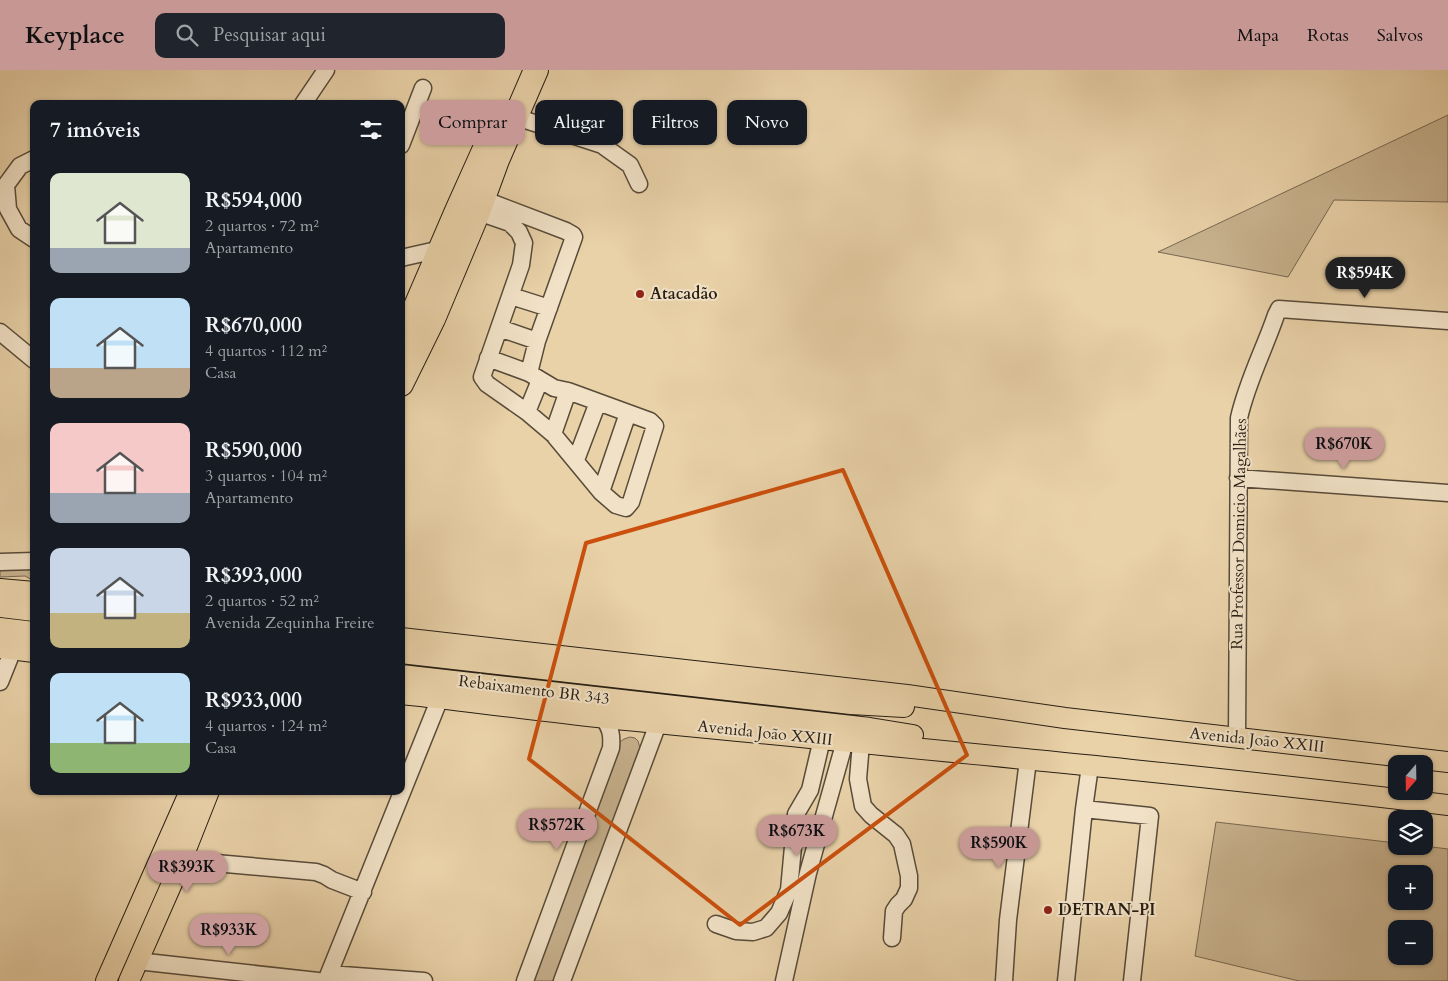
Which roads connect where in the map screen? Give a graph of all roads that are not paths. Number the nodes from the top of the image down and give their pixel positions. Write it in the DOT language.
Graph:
graph roads {
  1 [pos="326,70"];
  2 [pos="522,70"];
  3 [pos="536,70"];
  4 [pos="423,88"];
  5 [pos="306,100"];
  6 [pos="523,100"];
  7 [pos="525,120"];
  8 [pos="405,135"];
  9 [pos="505,145"];
  10 [pos="30,160"];
  11 [pos="639,184"];
  12 [pos="480,205"];
  13 [pos="30,236"];
  14 [pos="441,249"];
  15 [pos="405,257"];
  16 [pos="511,296"];
  17 [pos="549,308"];
  18 [pos="1448,321"];
  19 [pos="499,328"];
  20 [pos="0,332"];
  21 [pos="405,332"];
  22 [pos="537,341"];
  23 [pos="30,357"];
  24 [pos="488,358"];
  25 [pos="405,376"];
  26 [pos="534,376"];
  27 [pos="568,391"];
  28 [pos="598,402"];
  29 [pos="527,412"];
  30 [pos="628,413"];
  31 [pos="554,434"];
  32 [pos="576,460"];
  33 [pos="1238,478"];
  34 [pos="602,492"];
  35 [pos="1448,493"];
  36 [pos="30,561"];
  37 [pos="0,562"];
  38 [pos="30,588"];
  39 [pos="0,590"];
  40 [pos="30,594"];
  41 [pos="0,607"];
  42 [pos="30,611"];
  43 [pos="0,628"];
  44 [pos="30,632"];
  45 [pos="405,638"];
  46 [pos="16,648"];
  47 [pos="405,653"];
  48 [pos="405,676"];
  49 [pos="646,681"];
  50 [pos="0,682"];
  51 [pos="405,694"];
  52 [pos="440,698"];
  53 [pos="664,714"];
  54 [pos="603,718"];
  55 [pos="1065,718"];
  56 [pos="1237,737"];
  57 [pos="822,739"];
  58 [pos="853,742"];
  59 [pos="1028,760"];
  60 [pos="1448,762"];
  61 [pos="1090,766"];
  62 [pos="1129,770"];
  63 [pos="405,786"];
  64 [pos="188,795"];
  65 [pos="207,795"];
  66 [pos="402,795"];
  67 [pos="1448,805"];
  68 [pos="1084,809"];
  69 [pos="160,859"];
  70 [pos="179,866"];
  71 [pos="363,892"];
  72 [pos="716,924"];
  73 [pos="892,938"];
  74 [pos="137,961"];
  75 [pos="324,979"];
  76 [pos="106,981"];
  77 [pos="129,981"];
  78 [pos="424,981"];
  79 [pos="525,981"];
  80 [pos="562,981"];
  81 [pos="784,981"];
  82 [pos="1004,981"];
  83 [pos="1066,981"];
  84 [pos="1132,981"];
  1 -- 5 [label="street"];
  2 -- 14 [label="highway"];
  3 -- 6 [label="highway"];
  4 -- 8 [label="street"];
  7 -- 11 [label="street"];
  9 -- 12 [label="highway"];
  10 -- 13 [label="street"];
  12 -- 16 [label="street"];
  12 -- 17 [label="street"];
  12 -- 25 [label="highway"];
  14 -- 15 [label="street"];
  14 -- 21 [label="highway"];
  16 -- 17 [label="street"];
  16 -- 19 [label="street"];
  17 -- 22 [label="street"];
  18 -- 33 [label="street, Rua Professor Domicio Magalhães"];
  19 -- 22 [label="street"];
  19 -- 24 [label="street"];
  20 -- 23 [label="street"];
  22 -- 26 [label="street"];
  24 -- 26 [label="street"];
  24 -- 29 [label="street"];
  26 -- 27 [label="street"];
  26 -- 29 [label="street"];
  27 -- 28 [label="street"];
  27 -- 31 [label="street"];
  28 -- 30 [label="street"];
  28 -- 32 [label="street"];
  29 -- 31 [label="street"];
  30 -- 34 [label="street"];
  30 -- 34 [label="street"];
  31 -- 32 [label="street"];
  32 -- 34 [label="street"];
  33 -- 35 [label="street"];
  33 -- 56 [label="street, Rua Professor Domicio Magalhães"];
  36 -- 37 [label="street"];
  38 -- 39 [label="highway"];
  39 -- 40 [label="highway"];
  41 -- 42 [label="main road"];
  43 -- 44 [label="main road"];
  45 -- 55 [label="main road, Avenida João XXIII"];
  46 -- 50 [label="street"];
  47 -- 49 [label="main road, Rebaixamento BR 343"];
  48 -- 53 [label="main road, Rebaixamento BR 343"];
  49 -- 55 [label="main road, Avenida João XXIII"];
  51 -- 52 [label="main road, Avenida João XXIII"];
  52 -- 54 [label="main road, Avenida João XXIII"];
  52 -- 63 [label="street"];
  53 -- 54 [label="main road, Avenida João XXIII"];
  53 -- 57 [label="main road, Avenida João XXIII"];
  53 -- 62 [label="main road, Avenida João XXIII"];
  53 -- 80 [label="street"];
  54 -- 79 [label="street"];
  55 -- 56 [label="main road, Avenida João XXIII"];
  56 -- 60 [label="main road, Avenida João XXIII"];
  57 -- 58 [label="main road, Avenida João XXIII"];
  57 -- 72 [label="street"];
  58 -- 59 [label="main road, Avenida João XXIII"];
  58 -- 73 [label="street"];
  58 -- 81 [label="street"];
  59 -- 61 [label="main road, Avenida João XXIII"];
  59 -- 82 [label="street"];
  61 -- 62 [label="main road, Avenida João XXIII"];
  61 -- 68 [label="street"];
  62 -- 67 [label="main road, Avenida João XXIII"];
  64 -- 69 [label="main road"];
  65 -- 70 [label="main road"];
  66 -- 71 [label="street"];
  68 -- 83 [label="street"];
  68 -- 84 [label="street"];
  69 -- 70 [label="main road"];
  69 -- 76 [label="main road"];
  70 -- 71 [label="street"];
  70 -- 74 [label="main road"];
  71 -- 75 [label="street"];
  74 -- 75 [label="street"];
  74 -- 77 [label="main road"];
  75 -- 78 [label="street"];
}
